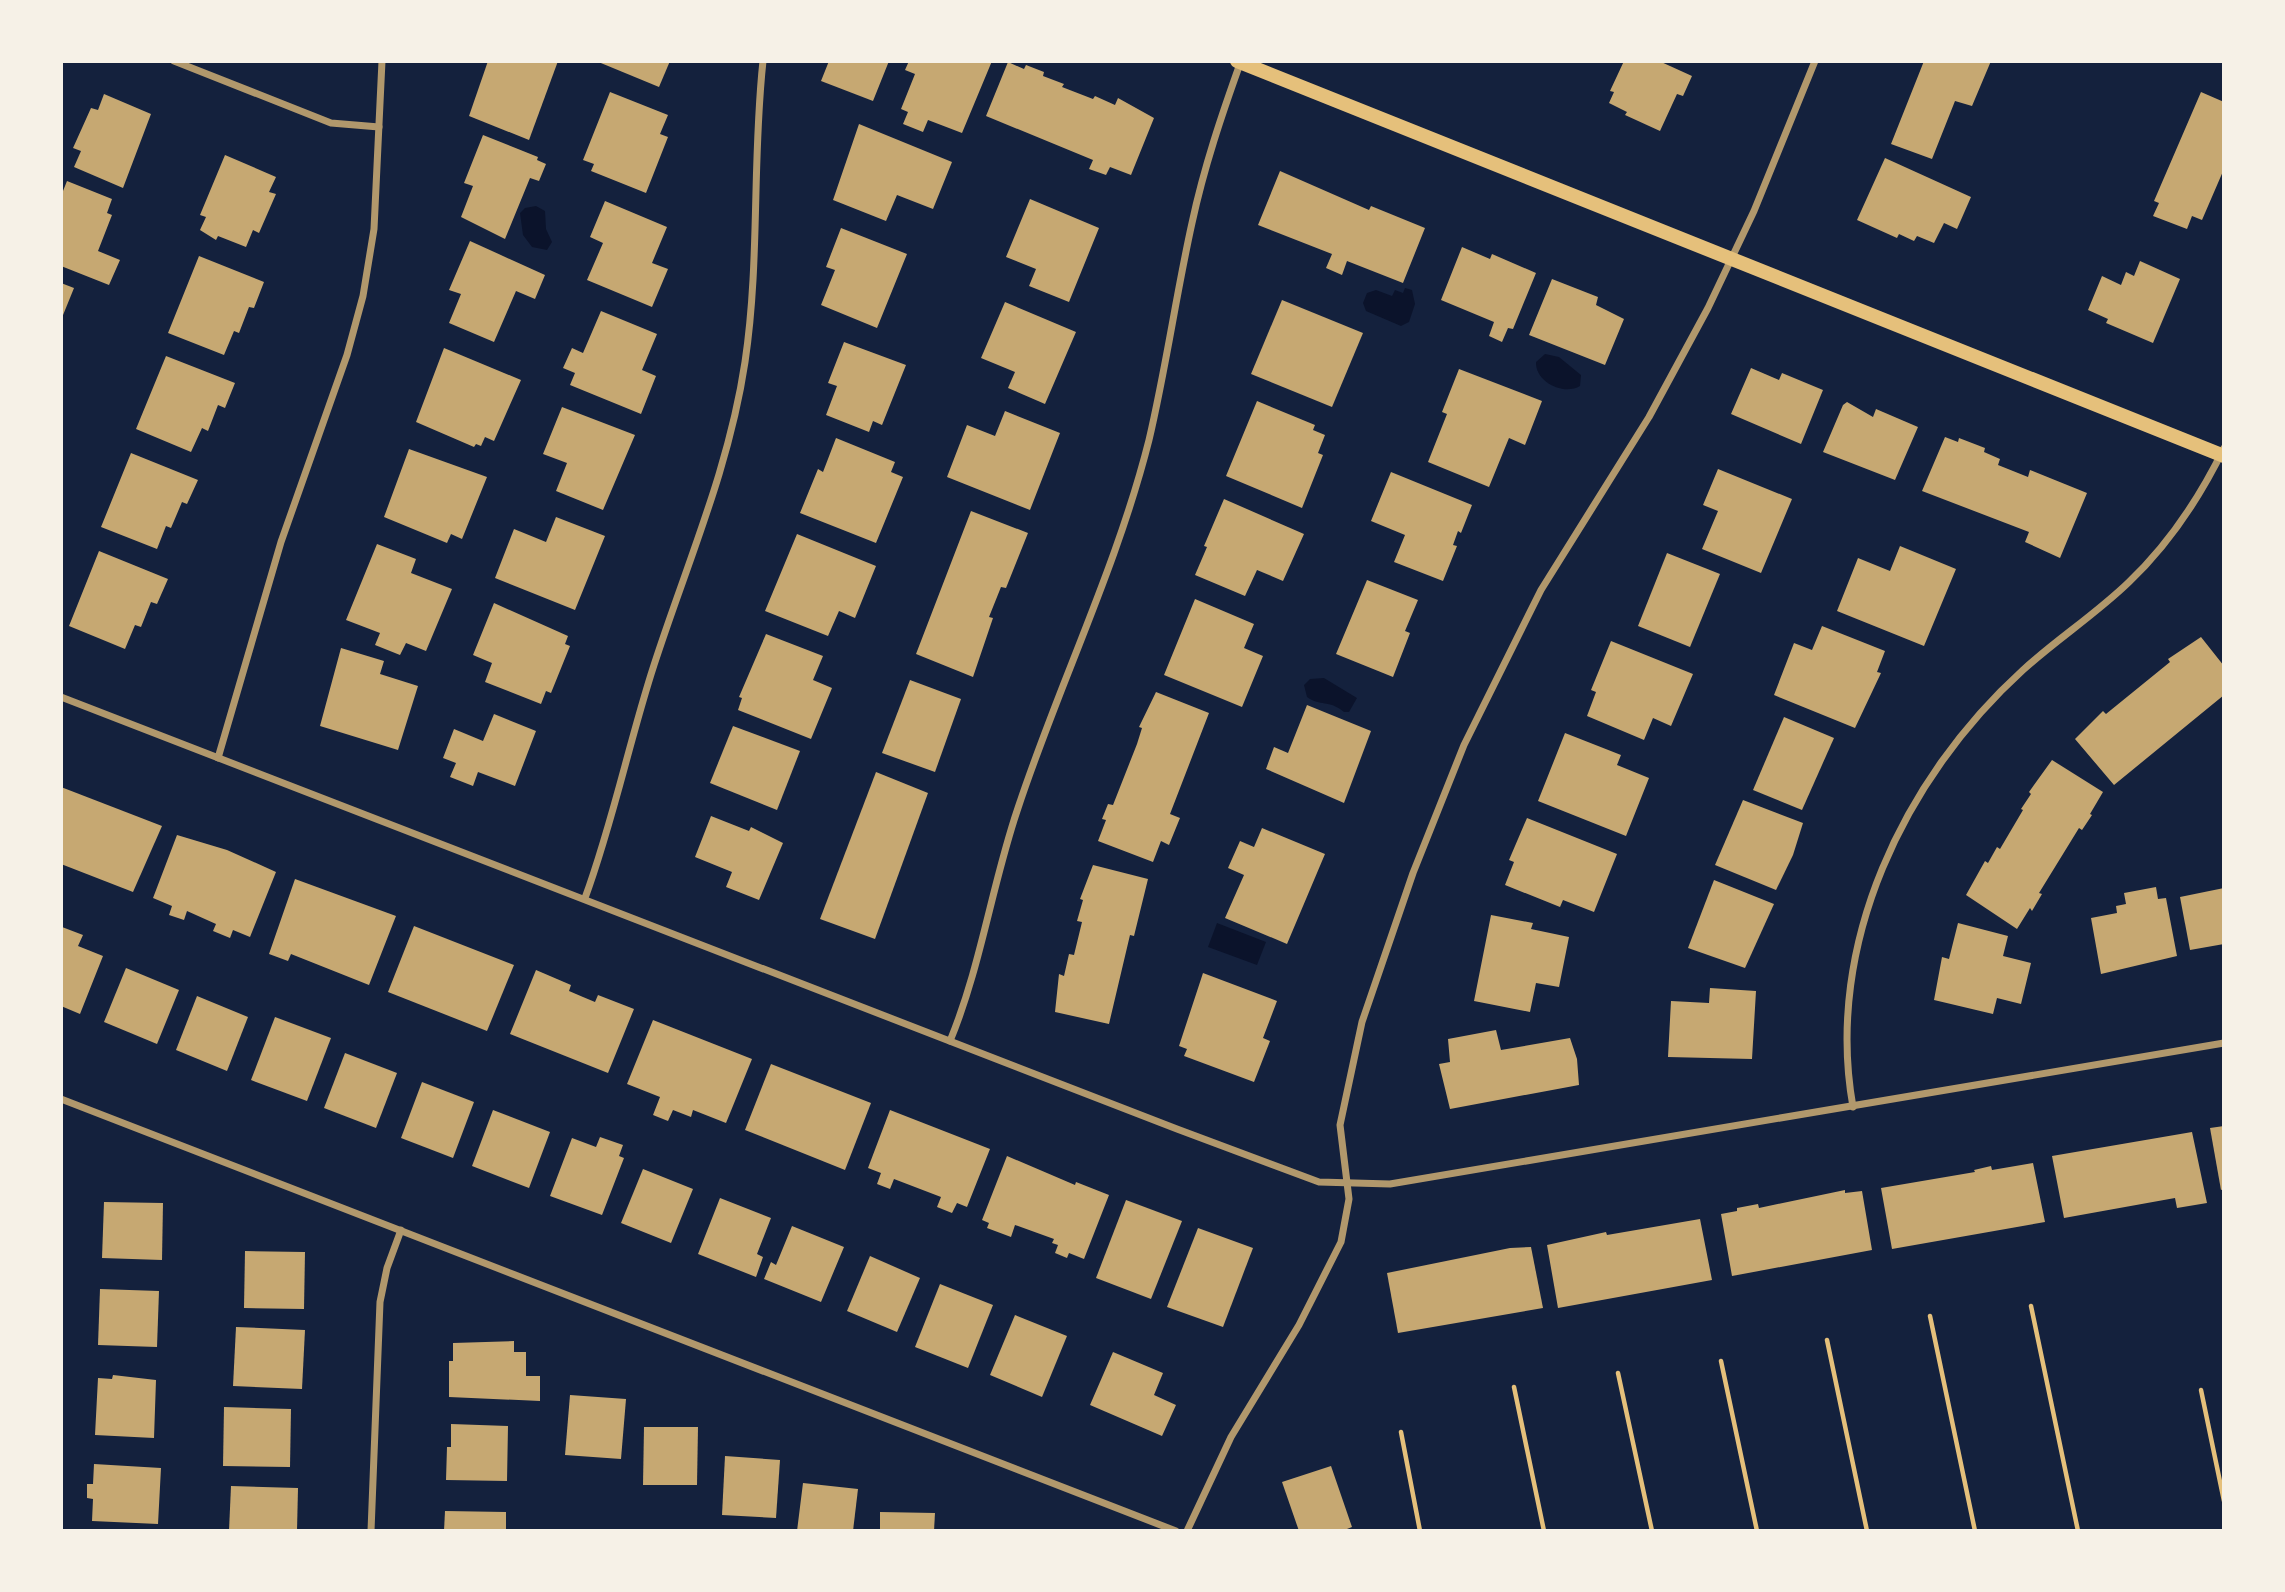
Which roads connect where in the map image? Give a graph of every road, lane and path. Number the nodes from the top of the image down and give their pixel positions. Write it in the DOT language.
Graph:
graph roads {
  1 [pos="174,61"];
  2 [pos="382,61"];
  3 [pos="763,61"];
  4 [pos="1815,61"];
  5 [pos="1240,62"];
  6 [pos="379,127"];
  7 [pos="1731,259"];
  8 [pos="2223,453"];
  9 [pos="61,697"];
  10 [pos="218,758"];
  11 [pos="585,898"];
  12 [pos="950,1041"];
  13 [pos="2224,1043"];
  14 [pos="61,1099"];
  15 [pos="1853,1107"];
  16 [pos="1347,1185"];
  17 [pos="401,1230"];
  18 [pos="2031,1306"];
  19 [pos="1930,1316"];
  20 [pos="1827,1340"];
  21 [pos="1721,1361"];
  22 [pos="1618,1373"];
  23 [pos="1514,1387"];
  24 [pos="2201,1390"];
  25 [pos="1401,1432"];
  26 [pos="2224,1501"];
  27 [pos="371,1531"];
  28 [pos="1177,1531"];
  29 [pos="1187,1531"];
  30 [pos="1420,1531"];
  31 [pos="1544,1531"];
  32 [pos="1652,1531"];
  33 [pos="1757,1531"];
  34 [pos="1867,1531"];
  35 [pos="1975,1531"];
  36 [pos="2078,1531"];
  1 -- 6 [label="street"];
  2 -- 6 [label="street"];
  3 -- 11 [label="street"];
  4 -- 7 [label="street"];
  5 -- 7 [label="main road"];
  5 -- 12 [label="street"];
  6 -- 10 [label="street"];
  7 -- 8 [label="main road"];
  7 -- 16 [label="street"];
  8 -- 15 [label="street"];
  9 -- 10 [label="street"];
  10 -- 11 [label="street"];
  11 -- 12 [label="street"];
  12 -- 16 [label="street"];
  13 -- 15 [label="street"];
  14 -- 17 [label="street"];
  15 -- 16 [label="street"];
  16 -- 29 [label="street"];
  17 -- 27 [label="street"];
  17 -- 28 [label="street"];
  18 -- 36 [label="path"];
  19 -- 35 [label="path"];
  20 -- 34 [label="path"];
  21 -- 33 [label="path"];
  22 -- 32 [label="path"];
  23 -- 31 [label="path"];
  24 -- 26 [label="path"];
  25 -- 30 [label="path"];
}
